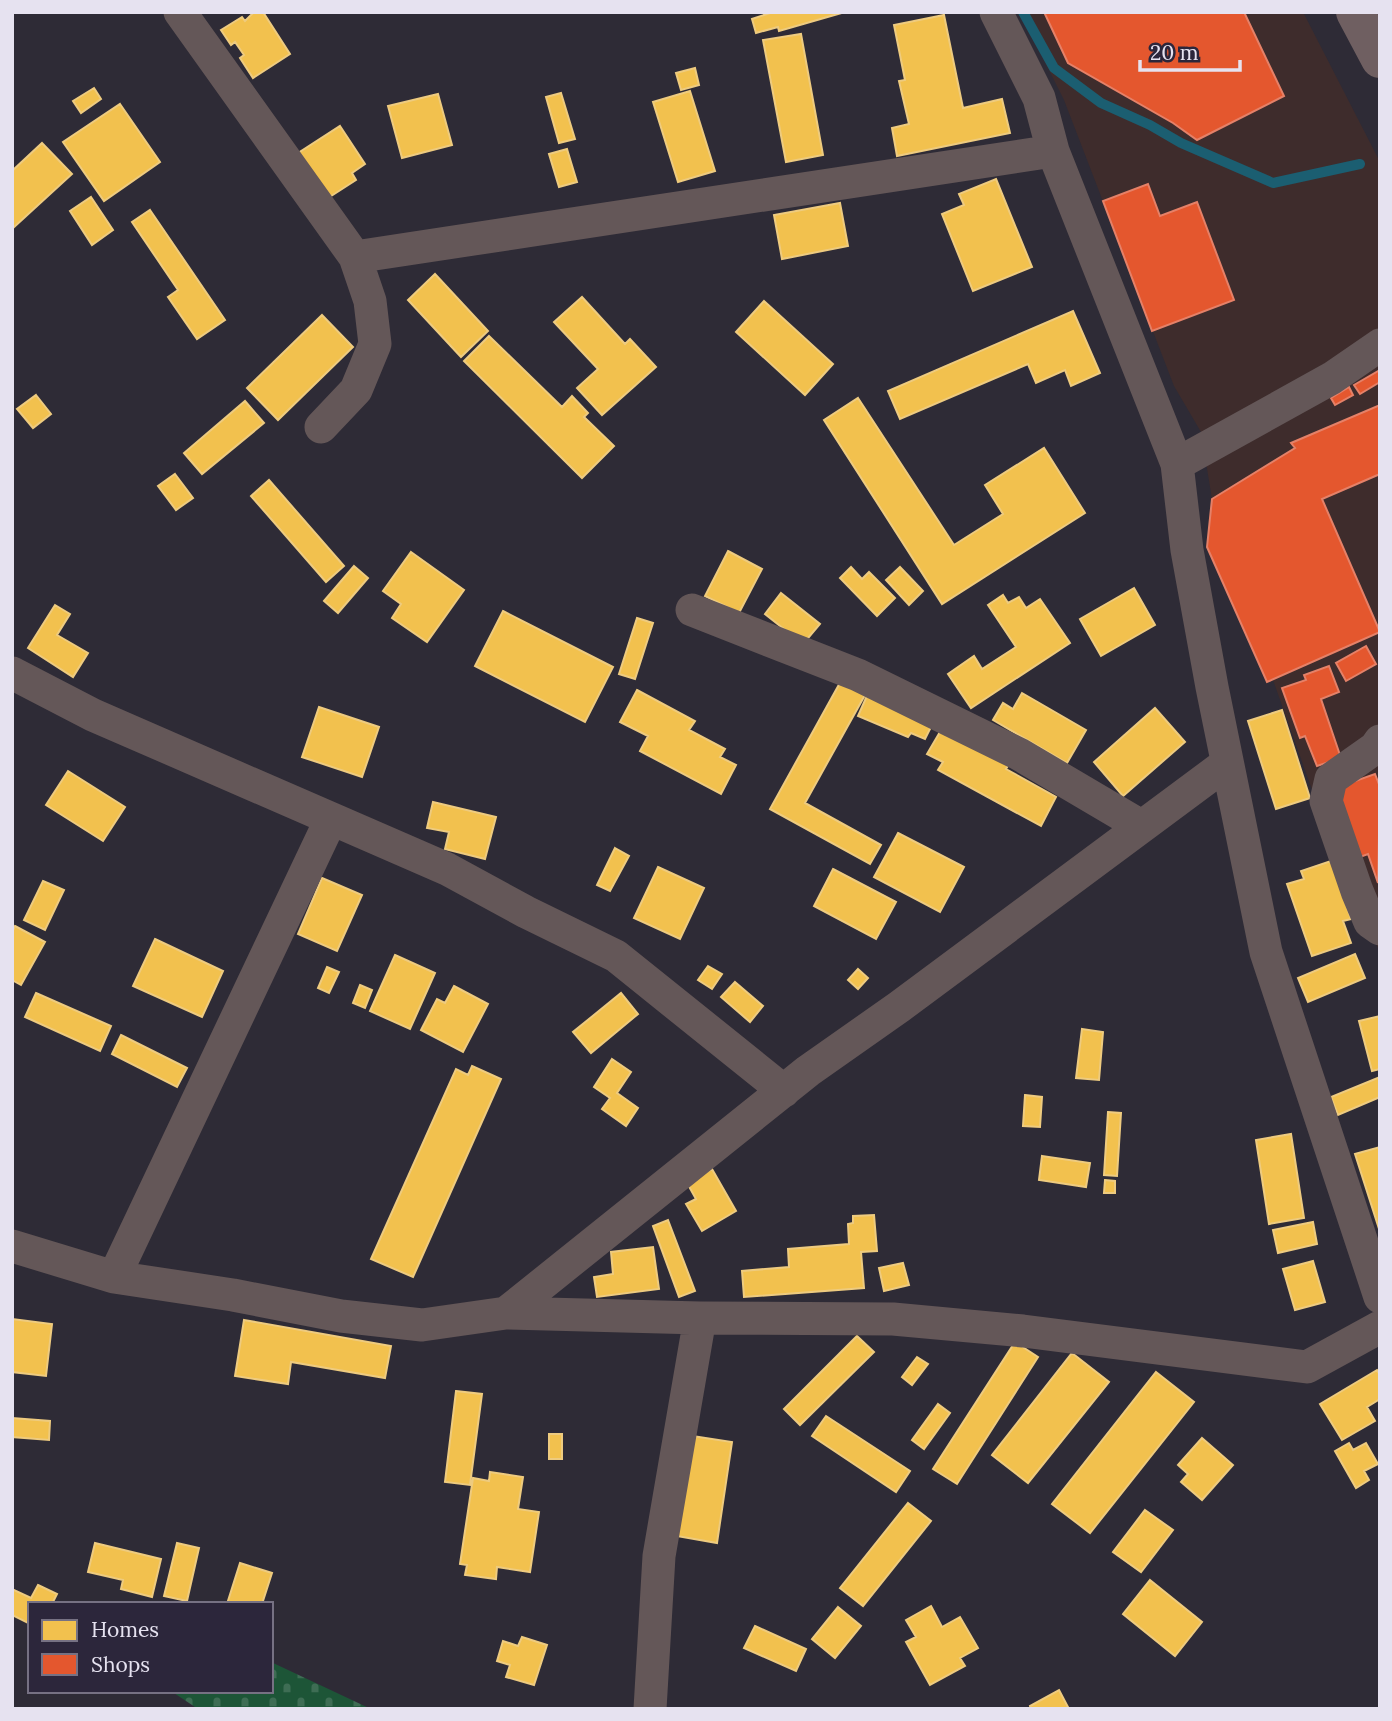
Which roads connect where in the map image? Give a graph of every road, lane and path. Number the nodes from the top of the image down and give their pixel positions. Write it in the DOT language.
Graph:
graph roads {
  1 [pos="180,12"];
  2 [pos="996,12"];
  3 [pos="1355,12"];
  4 [pos="1380,59"];
  5 [pos="1053,151"];
  6 [pos="355,257"];
  7 [pos="1380,345"];
  8 [pos="321,427"];
  9 [pos="1177,464"];
  10 [pos="692,610"];
  11 [pos="12,673"];
  12 [pos="1380,741"];
  13 [pos="1226,764"];
  14 [pos="331,819"];
  15 [pos="1141,826"];
  16 [pos="1380,929"];
  17 [pos="784,1091"];
  18 [pos="12,1246"];
  19 [pos="114,1277"];
  20 [pos="1380,1297"];
  21 [pos="506,1313"];
  22 [pos="700,1318"];
  23 [pos="1380,1328"];
  24 [pos="650,1709"];
  1 -- 6 [label="street"];
  2 -- 5 [label="street"];
  3 -- 4 [label="main road"];
  5 -- 6 [label="street"];
  5 -- 9 [label="street"];
  6 -- 8 [label="street"];
  7 -- 9 [label="street"];
  9 -- 13 [label="street"];
  10 -- 15 [label="street"];
  11 -- 14 [label="street"];
  12 -- 16 [label="street"];
  13 -- 15 [label="street"];
  13 -- 20 [label="street"];
  14 -- 17 [label="street"];
  14 -- 19 [label="street"];
  15 -- 17 [label="street"];
  17 -- 21 [label="street"];
  18 -- 19 [label="street"];
  19 -- 21 [label="street"];
  21 -- 22 [label="street"];
  22 -- 23 [label="street"];
  22 -- 24 [label="street"];
}
